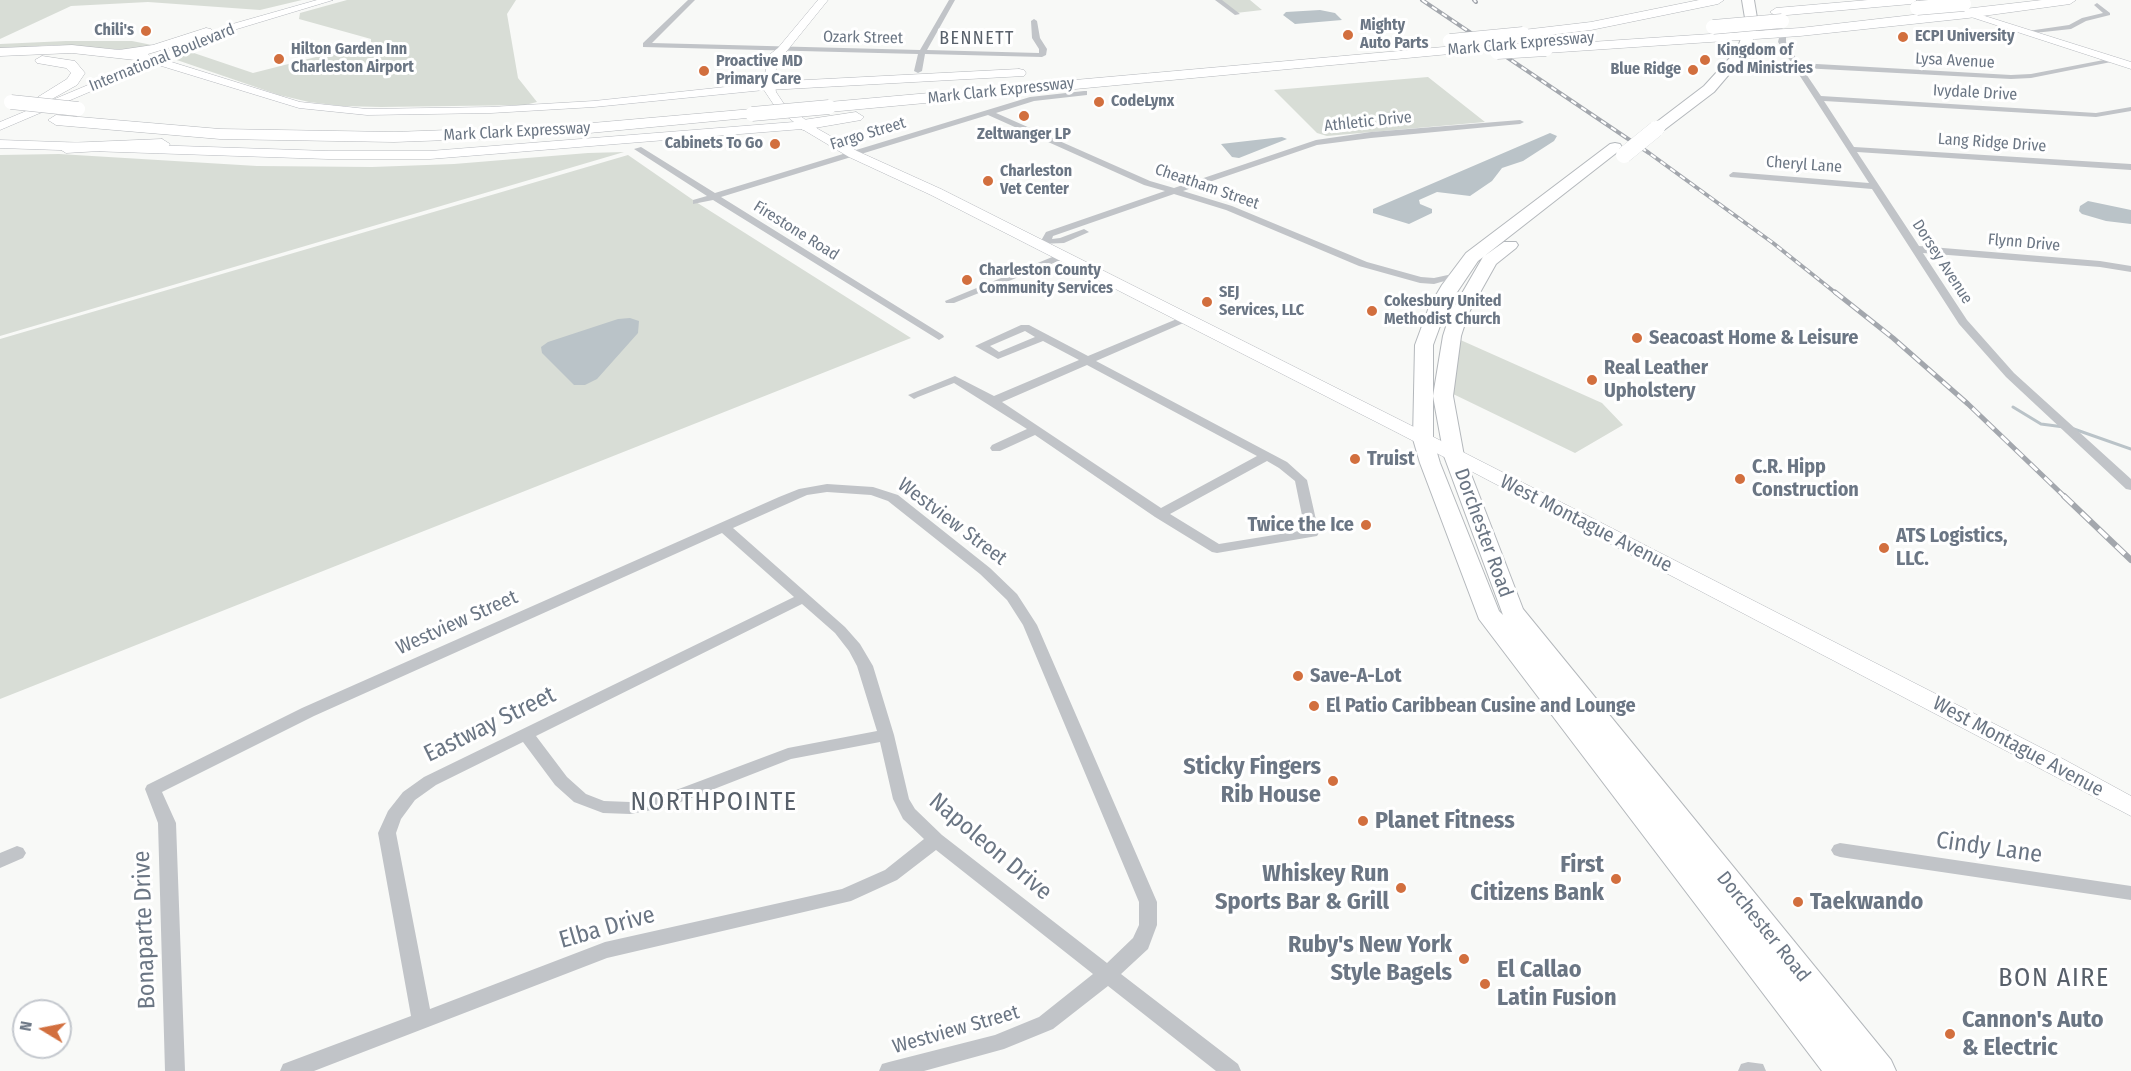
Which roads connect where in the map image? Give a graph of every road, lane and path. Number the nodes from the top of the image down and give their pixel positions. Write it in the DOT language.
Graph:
graph roads {
  1 [pos="312,0"];
  2 [pos="328,0"];
  3 [pos="692,0"];
  4 [pos="823,0"];
  5 [pos="952,0"];
  6 [pos="1218,0"];
  7 [pos="1717,0"];
  8 [pos="1748,0"];
  9 [pos="2002,0"];
  10 [pos="2070,0"];
  11 [pos="1913,2"];
  12 [pos="2097,5"];
  13 [pos="1966,9"];
  14 [pos="1736,10"];
  15 [pos="1237,14"];
  16 [pos="1779,16"];
  17 [pos="1034,21"];
  18 [pos="1700,21"];
  19 [pos="206,32"];
  20 [pos="1800,32"];
  21 [pos="2025,32"];
  22 [pos="1523,34"];
  23 [pos="1749,35"];
  24 [pos="1730,43"];
  25 [pos="1541,46"];
  26 [pos="782,50"];
  27 [pos="0,52"];
  28 [pos="118,53"];
  29 [pos="922,53"];
  30 [pos="2131,56"];
  31 [pos="150,58"];
  32 [pos="1235,60"];
  33 [pos="2111,60"];
  34 [pos="0,65"];
  35 [pos="1796,65"];
  36 [pos="2131,66"];
  37 [pos="1084,69"];
  38 [pos="918,71"];
  39 [pos="1039,71"];
  40 [pos="1207,73"];
  41 [pos="773,86"];
  42 [pos="1084,93"];
  43 [pos="1817,98"];
  44 [pos="43,100"];
  45 [pos="823,102"];
  46 [pos="3,104"];
  47 [pos="749,109"];
  48 [pos="2131,109"];
  49 [pos="989,113"];
  50 [pos="0,118"];
  51 [pos="1520,122"];
  52 [pos="808,124"];
  53 [pos="1654,124"];
  54 [pos="0,126"];
  55 [pos="526,133"];
  56 [pos="1,144"];
  57 [pos="66,148"];
  58 [pos="638,149"];
  59 [pos="1851,149"];
  60 [pos="1619,151"];
  61 [pos="858,153"];
  62 [pos="2131,167"];
  63 [pos="1225,174"];
  64 [pos="1733,175"];
  65 [pos="1874,186"];
  66 [pos="1170,191"];
  67 [pos="1182,194"];
  68 [pos="712,197"];
  69 [pos="696,202"];
  70 [pos="1042,242"];
  71 [pos="1915,249"];
  72 [pos="1062,256"];
  73 [pos="2131,269"];
  74 [pos="1458,276"];
  75 [pos="1420,280"];
  76 [pos="1445,295"];
  77 [pos="950,301"];
  78 [pos="1184,319"];
  79 [pos="939,337"];
  80 [pos="1044,337"];
  81 [pos="1088,360"];
  82 [pos="914,396"];
  83 [pos="993,401"];
  84 [pos="1035,429"];
  85 [pos="1423,439"];
  86 [pos="996,448"];
  87 [pos="1267,456"];
  88 [pos="1454,456"];
  89 [pos="2131,486"];
  90 [pos="1160,514"];
  91 [pos="724,527"];
  92 [pos="803,598"];
  93 [pos="526,734"];
  94 [pos="886,735"];
  95 [pos="153,789"];
  96 [pos="2131,807"];
  97 [pos="936,840"];
  98 [pos="1840,850"];
  99 [pos="17,853"];
  100 [pos="0,861"];
  101 [pos="2131,893"];
  102 [pos="1108,974"];
  103 [pos="422,1020"];
  104 [pos="175,1071"];
  105 [pos="290,1071"];
  106 [pos="889,1071"];
  107 [pos="1232,1071"];
  108 [pos="1748,1071"];
  109 [pos="1756,1071"];
  110 [pos="1842,1071"];
  111 [pos="1879,1071"];
  1 -- 19 [label="main road, International Boulevard"];
  2 -- 31 [label="main road, International Boulevard"];
  3 -- 26 [label="street, Ozark Street"];
  4 -- 26 [label="main road"];
  5 -- 29 [label="street"];
  6 -- 15 [label="street"];
  7 -- 22 [label="highway"];
  8 -- 23 [label="main road, Dorchester Road"];
  9 -- 13 [label="highway, Mark Clark Expressway"];
  10 -- 13 [label="highway"];
  11 -- 13 [label="highway, Mark Clark Expressway, bridge"];
  11 -- 16 [label="highway, Mark Clark Expressway"];
  11 -- 16 [label="highway, Mark Clark Expressway"];
  12 -- 21 [label="street"];
  13 -- 20 [label="highway"];
  13 -- 21 [label="main road"];
  14 -- 24 [label="main road"];
  16 -- 18 [label="highway, Mark Clark Expressway, bridge"];
  17 -- 29 [label="street, Ozark Street"];
  18 -- 22 [label="highway, Mark Clark Expressway"];
  18 -- 25 [label="highway, Mark Clark Expressway"];
  19 -- 28 [label="highway"];
  19 -- 31 [label="main road, International Boulevard"];
  20 -- 23 [label="highway"];
  20 -- 35 [label="street, Dorsey Avenue"];
  21 -- 33 [label="main road"];
  22 -- 32 [label="highway, Mark Clark Expressway, bridge"];
  23 -- 24 [label="highway"];
  23 -- 53 [label="main road, Dorchester Road"];
  24 -- 25 [label="highway"];
  24 -- 53 [label="main road, Dorchester Road"];
  25 -- 40 [label="highway, Mark Clark Expressway, bridge"];
  26 -- 29 [label="street, Ozark Street"];
  26 -- 41 [label="main road"];
  27 -- 28 [label="highway"];
  28 -- 31 [label="highway"];
  29 -- 38 [label="street"];
  30 -- 33 [label="main road"];
  31 -- 41 [label="main road"];
  31 -- 44 [label="main road, International Boulevard"];
  31 -- 54 [label="main road, International Boulevard"];
  32 -- 37 [label="highway"];
  32 -- 45 [label="highway, Mark Clark Expressway"];
  33 -- 35 [label="street, Lysa Avenue"];
  33 -- 36 [label="main road"];
  34 -- 44 [label="highway"];
  35 -- 43 [label="street, Dorsey Avenue"];
  39 -- 41 [label="highway"];
  40 -- 45 [label="highway, Mark Clark Expressway"];
  40 -- 52 [label="highway"];
  41 -- 52 [label="main road, West Montague Avenue"];
  42 -- 49 [label="street, Fargo Street"];
  43 -- 48 [label="street, Ivydale Drive"];
  43 -- 59 [label="street, Dorsey Avenue"];
  44 -- 50 [label="main road, International Boulevard"];
  45 -- 47 [label="highway, Mark Clark Expressway, bridge"];
  46 -- 47 [label="highway, Mark Clark Expressway, bridge"];
  46 -- 55 [label="highway, Mark Clark Expressway"];
  47 -- 55 [label="highway, Mark Clark Expressway"];
  49 -- 61 [label="street, Fargo Street"];
  49 -- 66 [label="street, Cheatham Street"];
  51 -- 63 [label="street, Athletic Drive"];
  52 -- 57 [label="main road"];
  52 -- 61 [label="main road, West Montague Avenue"];
  53 -- 60 [label="main road, Dorchester Road, bridge"];
  55 -- 57 [label="highway"];
  56 -- 57 [label="main road"];
  58 -- 68 [label="street, Firestone Road"];
  59 -- 62 [label="street, Lang Ridge Drive"];
  59 -- 65 [label="street, Dorsey Avenue"];
  60 -- 74 [label="main road, Dorchester Road"];
  60 -- 88 [label="main road, Dorchester Road"];
  61 -- 68 [label="street, Fargo Street"];
  61 -- 70 [label="main road, West Montague Avenue"];
  63 -- 66 [label="street, Athletic Drive"];
  63 -- 67 [label="street, Athletic Drive"];
  64 -- 65 [label="street, Cheryl Lane"];
  65 -- 71 [label="street, Dorsey Avenue"];
  66 -- 67 [label="street, Cheatham Street"];
  66 -- 70 [label="street, Athletic Drive"];
  67 -- 70 [label="street, Athletic Drive"];
  67 -- 75 [label="street, Cheatham Street"];
  68 -- 69 [label="street, Fargo Street"];
  68 -- 79 [label="street, Firestone Road"];
  70 -- 72 [label="main road, West Montague Avenue"];
  71 -- 73 [label="street, Flynn Drive"];
  71 -- 89 [label="street, Dorsey Avenue"];
  72 -- 77 [label="street"];
  72 -- 78 [label="main road, West Montague Avenue"];
  74 -- 75 [label="street, Cheatham Street"];
  74 -- 76 [label="main road, Dorchester Road"];
  75 -- 76 [label="street, Cheatham Street"];
  76 -- 85 [label="main road, Dorchester Road"];
  78 -- 81 [label="street"];
  78 -- 85 [label="main road, West Montague Avenue"];
  80 -- 81 [label="street"];
  81 -- 83 [label="street"];
  81 -- 87 [label="street"];
  82 -- 83 [label="street"];
  83 -- 84 [label="street"];
  84 -- 86 [label="street"];
  84 -- 90 [label="street"];
  85 -- 88 [label="main road, West Montague Avenue"];
  85 -- 110 [label="main road, Dorchester Road"];
  87 -- 90 [label="street"];
  87 -- 90 [label="street"];
  88 -- 96 [label="main road, West Montague Avenue"];
  88 -- 111 [label="main road, Dorchester Road"];
  91 -- 92 [label="street, Napoleon Drive"];
  91 -- 95 [label="street, Westview Street"];
  91 -- 102 [label="street, Westview Street"];
  92 -- 93 [label="street, Eastway Street"];
  92 -- 94 [label="street, Napoleon Drive"];
  93 -- 94 [label="street"];
  93 -- 103 [label="street, Eastway Street"];
  94 -- 97 [label="street, Napoleon Drive"];
  95 -- 104 [label="street, Bonaparte Drive"];
  97 -- 102 [label="street, Napoleon Drive"];
  97 -- 103 [label="street, Elba Drive"];
  98 -- 101 [label="street, Cindy Lane"];
  99 -- 100 [label="street"];
  102 -- 106 [label="street, Westview Street"];
  102 -- 107 [label="street, Napoleon Drive"];
  103 -- 105 [label="street, Elba Drive"];
  108 -- 109 [label="street"];
}
